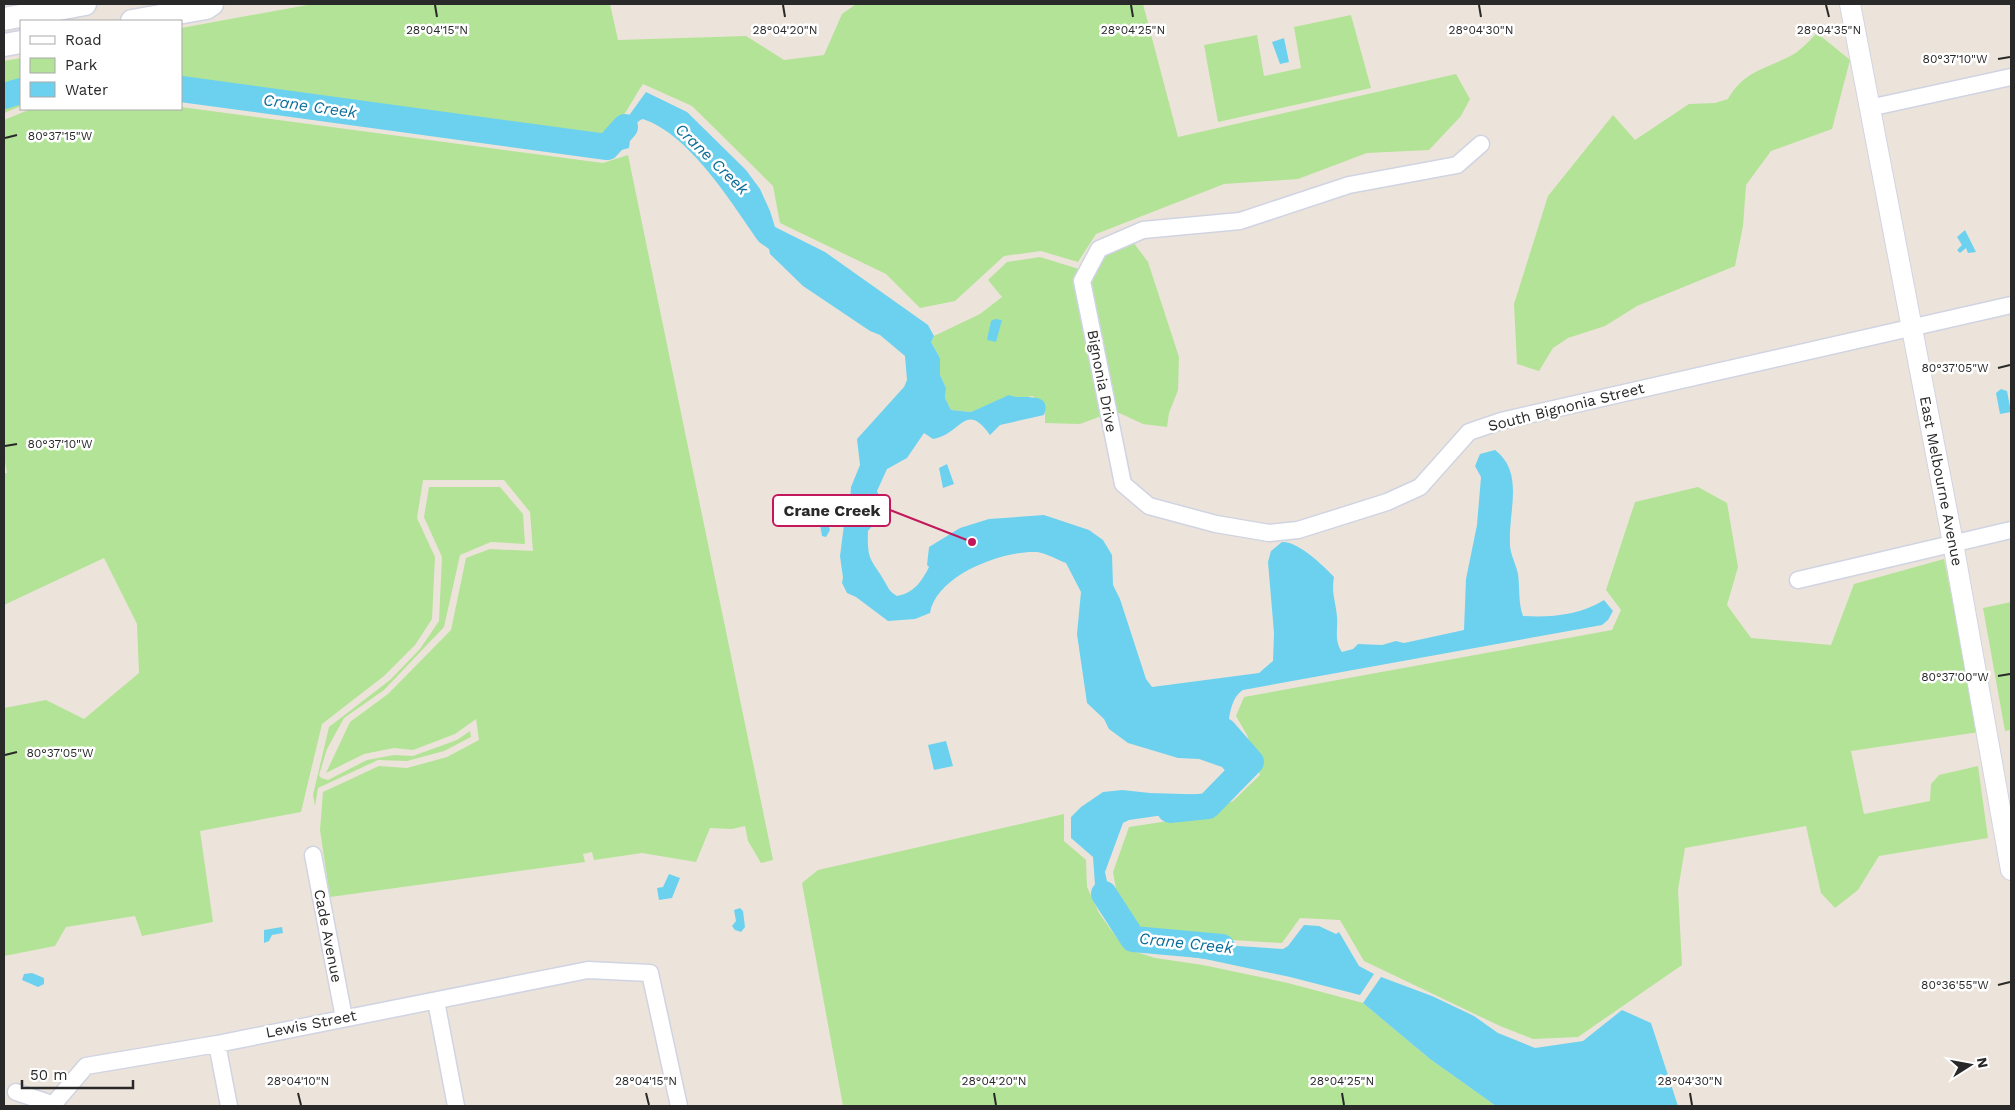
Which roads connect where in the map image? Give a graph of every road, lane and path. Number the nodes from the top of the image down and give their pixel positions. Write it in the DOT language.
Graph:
graph roads {
  1 [pos="85,4"];
  2 [pos="212,4"];
  3 [pos="1850,4"];
  4 [pos="4,19"];
  5 [pos="138,20"];
  6 [pos="20,42"];
  7 [pos="4,46"];
  8 [pos="2011,77"];
  9 [pos="1869,108"];
  10 [pos="1481,144"];
  11 [pos="2011,305"];
  12 [pos="1912,328"];
  13 [pos="1149,506"];
  14 [pos="2011,530"];
  15 [pos="1953,543"];
  16 [pos="1798,580"];
  17 [pos="313,855"];
  18 [pos="2011,870"];
  19 [pos="436,1001"];
  20 [pos="344,1018"];
  21 [pos="217,1044"];
  22 [pos="16,1092"];
  23 [pos="52,1105"];
  24 [pos="229,1106"];
  25 [pos="456,1106"];
  26 [pos="679,1106"];
  1 -- 4 [label="main road"];
  2 -- 5 [label="main road"];
  3 -- 9 [label="street, East Melbourne Avenue"];
  6 -- 7 [label="main road"];
  8 -- 9 [label="street"];
  9 -- 12 [label="street, East Melbourne Avenue"];
  10 -- 13 [label="street, Bignonia Drive"];
  11 -- 12 [label="street, South Bignonia Street"];
  12 -- 13 [label="street, South Bignonia Street"];
  12 -- 15 [label="street, East Melbourne Avenue"];
  14 -- 15 [label="street"];
  15 -- 16 [label="street"];
  15 -- 18 [label="street, East Melbourne Avenue"];
  17 -- 20 [label="street, Cade Avenue"];
  19 -- 20 [label="street, Lewis Street"];
  19 -- 25 [label="street"];
  19 -- 26 [label="street, Lewis Street"];
  20 -- 21 [label="street, Lewis Street"];
  21 -- 23 [label="street, Lewis Street"];
  21 -- 24 [label="street"];
  22 -- 23 [label="street"];
}
